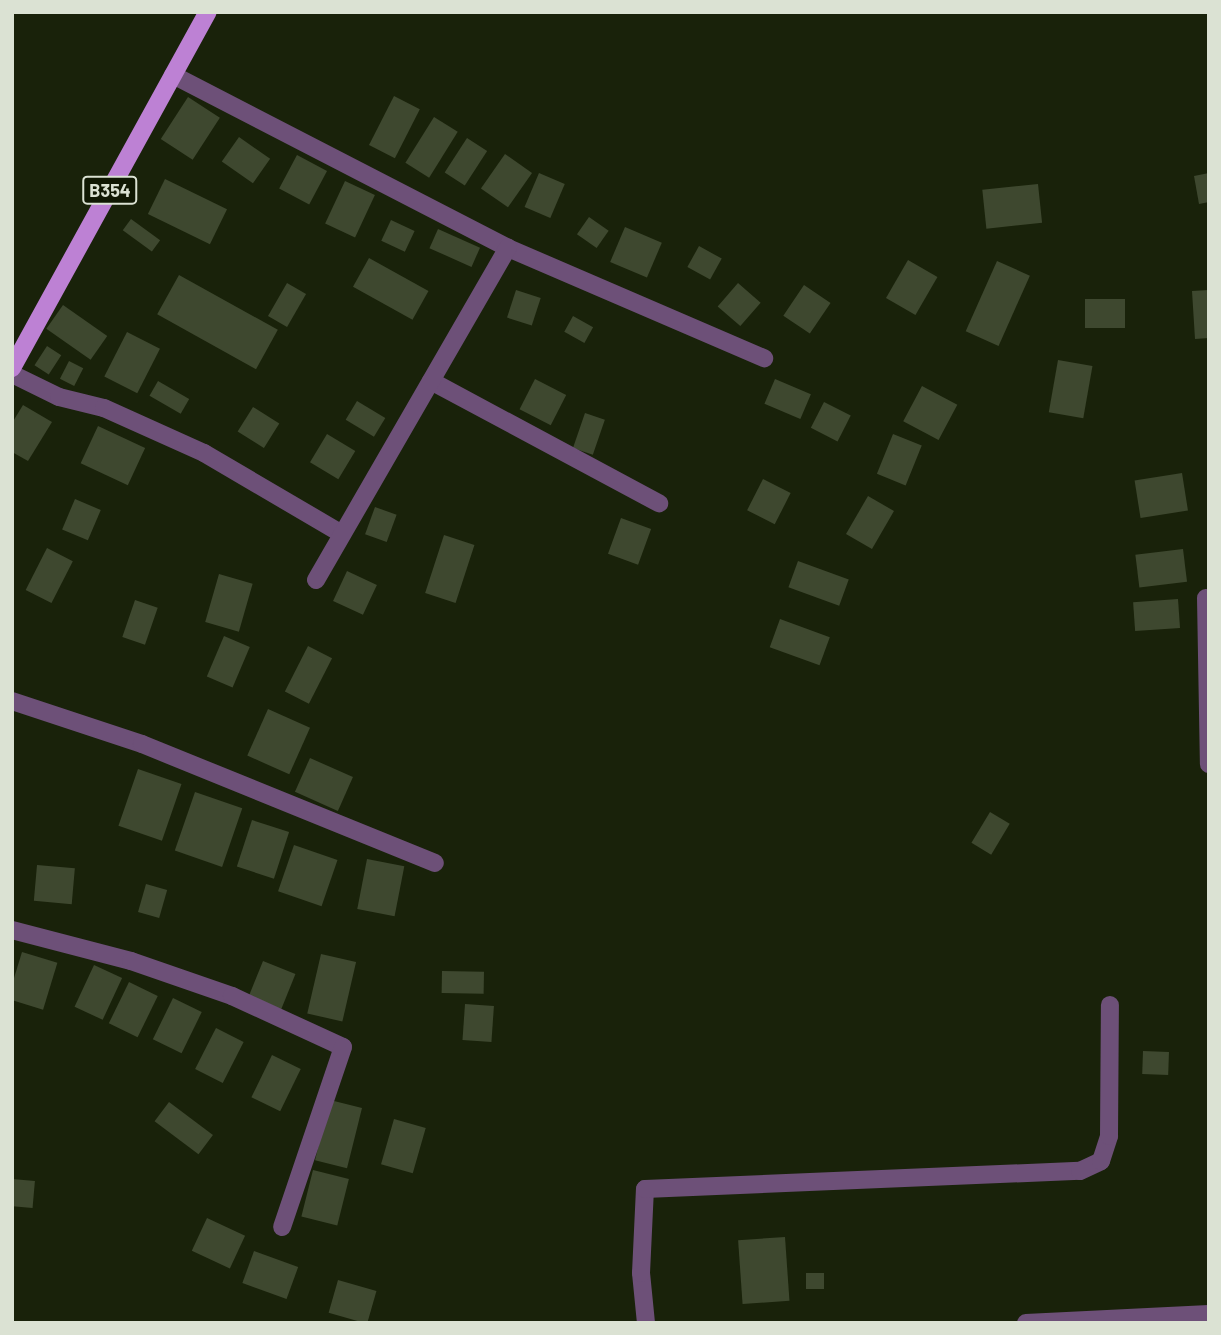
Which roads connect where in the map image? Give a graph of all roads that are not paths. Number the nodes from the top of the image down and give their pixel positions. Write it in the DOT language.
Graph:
graph roads {
  1 [pos="208,12"];
  2 [pos="173,75"];
  3 [pos="508,248"];
  4 [pos="764,358"];
  5 [pos="12,368"];
  6 [pos="12,374"];
  7 [pos="431,381"];
  8 [pos="659,503"];
  9 [pos="342,534"];
  10 [pos="316,580"];
  11 [pos="1206,598"];
  12 [pos="12,701"];
  13 [pos="1209,765"];
  14 [pos="435,863"];
  15 [pos="12,930"];
  16 [pos="1110,1005"];
  17 [pos="282,1227"];
  18 [pos="1209,1314"];
  19 [pos="646,1323"];
  20 [pos="1026,1323"];
  1 -- 2 [label="main road, B354"];
  2 -- 3 [label="street"];
  2 -- 5 [label="main road, B354"];
  3 -- 4 [label="street"];
  3 -- 7 [label="street"];
  6 -- 9 [label="street"];
  7 -- 8 [label="street"];
  7 -- 9 [label="street"];
  9 -- 10 [label="street"];
  11 -- 13 [label="street"];
  12 -- 14 [label="street"];
  15 -- 17 [label="street"];
  16 -- 19 [label="street"];
  18 -- 20 [label="street"];
}
